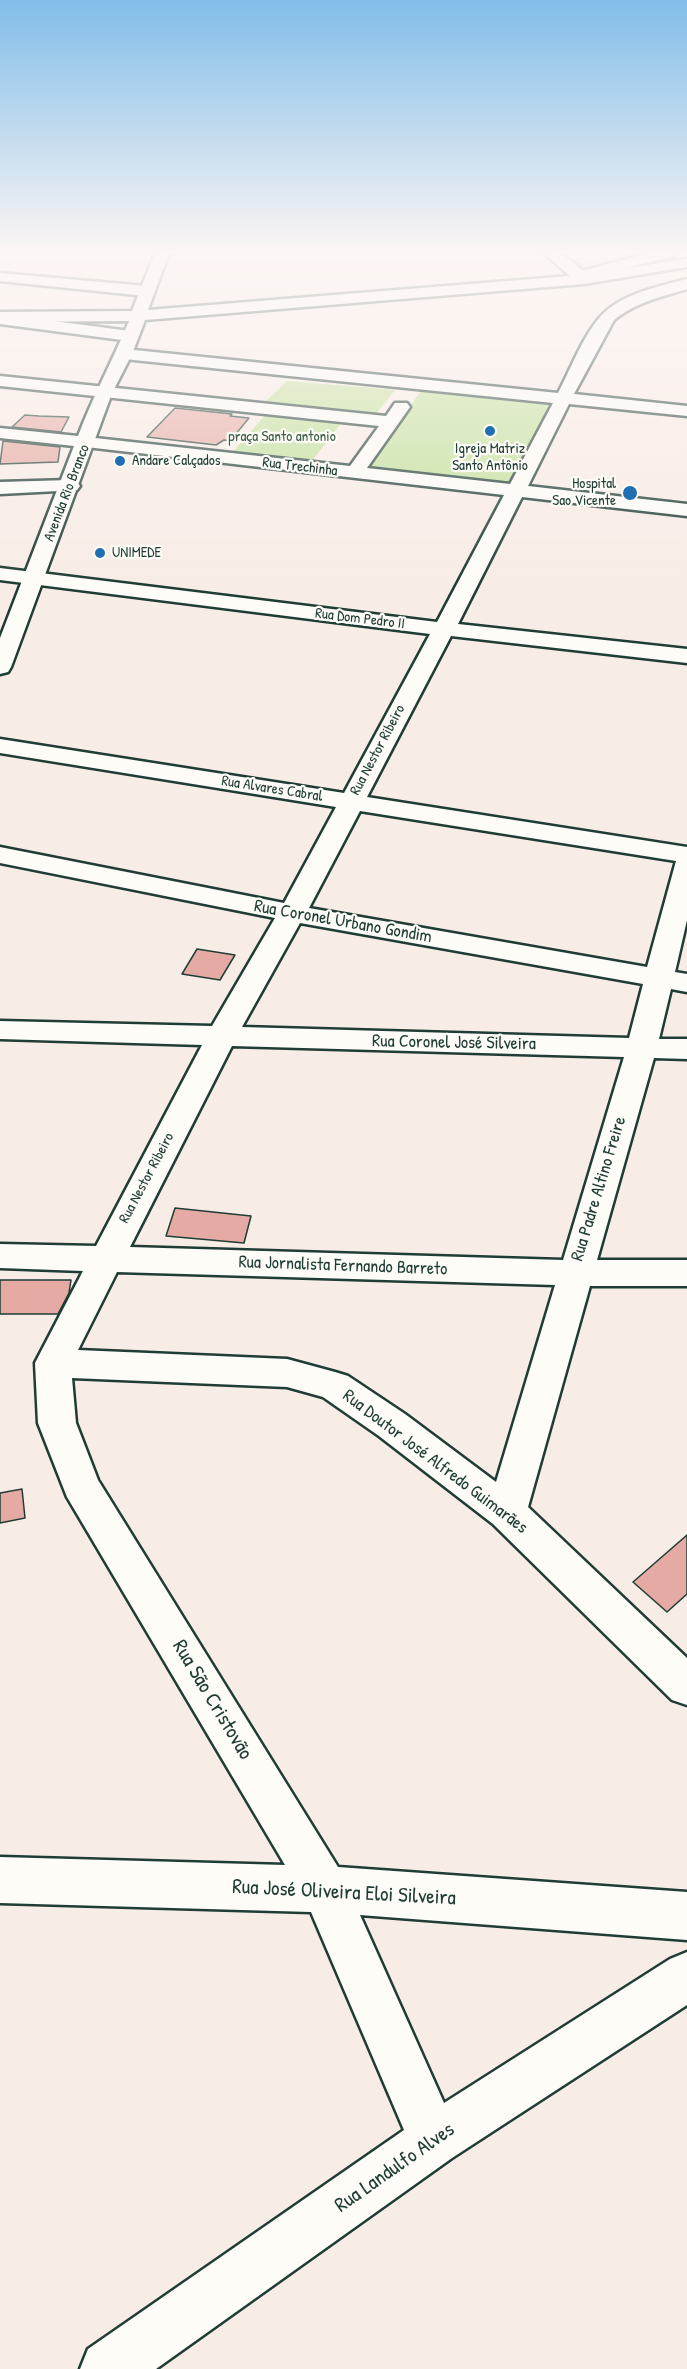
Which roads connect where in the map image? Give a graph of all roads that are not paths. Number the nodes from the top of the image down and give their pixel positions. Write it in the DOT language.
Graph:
graph roads {
  1 [pos="119,364"];
  2 [pos="217,364"];
  3 [pos="583,364"];
  4 [pos="0,381"];
  5 [pos="417,384"];
  6 [pos="104,393"];
  7 [pos="565,398"];
  8 [pos="687,411"];
  9 [pos="390,422"];
  10 [pos="0,433"];
  11 [pos="86,442"];
  12 [pos="354,474"];
  13 [pos="70,486"];
  14 [pos="0,488"];
  15 [pos="515,492"];
  16 [pos="687,510"];
  17 [pos="0,573"];
  18 [pos="34,578"];
  19 [pos="444,629"];
  20 [pos="687,656"];
  21 [pos="0,667"];
  22 [pos="0,746"];
  23 [pos="350,801"];
  24 [pos="0,855"];
  25 [pos="687,855"];
  26 [pos="687,864"];
  27 [pos="292,913"];
  28 [pos="673,981"];
  29 [pos="0,1030"];
  30 [pos="221,1037"];
  31 [pos="642,1047"];
  32 [pos="687,1049"];
  33 [pos="0,1256"];
  34 [pos="105,1259"];
  35 [pos="574,1273"];
  36 [pos="687,1273"];
  37 [pos="53,1363"];
  38 [pos="507,1512"];
  39 [pos="687,1686"];
  40 [pos="0,1880"];
  41 [pos="324,1889"];
  42 [pos="687,1916"];
  43 [pos="687,1976"];
  44 [pos="434,2140"];
  45 [pos="113,2368"];
  1 -- 6 [label="street, Avenida Rio Branco"];
  2 -- 5 [label="street"];
  3 -- 7 [label="street, Rua Nestor Ribeiro"];
  4 -- 6 [label="street"];
  5 -- 7 [label="street"];
  5 -- 9 [label="street"];
  6 -- 9 [label="street"];
  6 -- 11 [label="street, Avenida Rio Branco"];
  7 -- 8 [label="street"];
  7 -- 15 [label="street, Rua Nestor Ribeiro"];
  9 -- 12 [label="street"];
  10 -- 11 [label="street, Rua Trechinha"];
  11 -- 12 [label="street, Rua Trechinha"];
  11 -- 13 [label="street, Avenida Rio Branco"];
  12 -- 15 [label="street, Rua Trechinha"];
  13 -- 14 [label="street"];
  13 -- 18 [label="street, Avenida Rio Branco"];
  15 -- 16 [label="street, Rua Trechinha"];
  15 -- 19 [label="street, Rua Nestor Ribeiro"];
  17 -- 18 [label="street, Rua Dom Pedro II"];
  18 -- 19 [label="street, Rua Dom Pedro II"];
  18 -- 21 [label="street, Avenida Rio Branco"];
  19 -- 20 [label="street, Rua Dom Pedro II"];
  19 -- 23 [label="street, Rua Nestor Ribeiro"];
  22 -- 23 [label="street, Rua Alvares Cabral"];
  23 -- 25 [label="street, Rua Alvares Cabral"];
  23 -- 27 [label="street, Rua Nestor Ribeiro"];
  24 -- 27 [label="street, Rua Coronel Urbano Gondim"];
  26 -- 28 [label="street, Rua Padre Altino Freire"];
  27 -- 28 [label="street, Rua Coronel Urbano Gondim"];
  27 -- 30 [label="street, Rua Nestor Ribeiro"];
  28 -- 31 [label="street, Rua Padre Altino Freire"];
  29 -- 30 [label="street, Rua Coronel José Silveira"];
  30 -- 31 [label="street, Rua Coronel José Silveira"];
  30 -- 34 [label="street, Rua Nestor Ribeiro"];
  31 -- 32 [label="street, Rua Coronel José Silveira"];
  31 -- 35 [label="street, Rua Padre Altino Freire"];
  33 -- 34 [label="street, Rua Jornalista Fernando Barreto"];
  34 -- 35 [label="street, Rua Jornalista Fernando Barreto"];
  34 -- 37 [label="street"];
  35 -- 36 [label="street, Rua Jornalista Fernando Barreto"];
  35 -- 38 [label="street, Rua Padre Altino Freire"];
  37 -- 38 [label="street, Rua Doutor José Alfredo Guimarães"];
  37 -- 41 [label="street, Rua São Cristovão"];
  38 -- 39 [label="street, Rua Doutor José Alfredo Guimarães"];
  40 -- 41 [label="street, Rua José Oliveira Eloi Silveira"];
  41 -- 42 [label="street, Rua José Oliveira Eloi Silveira"];
  41 -- 44 [label="street, Rua São Cristovão"];
  43 -- 44 [label="street, Rua Landulfo Alves"];
  44 -- 45 [label="street, Rua Landulfo Alves"];
}
